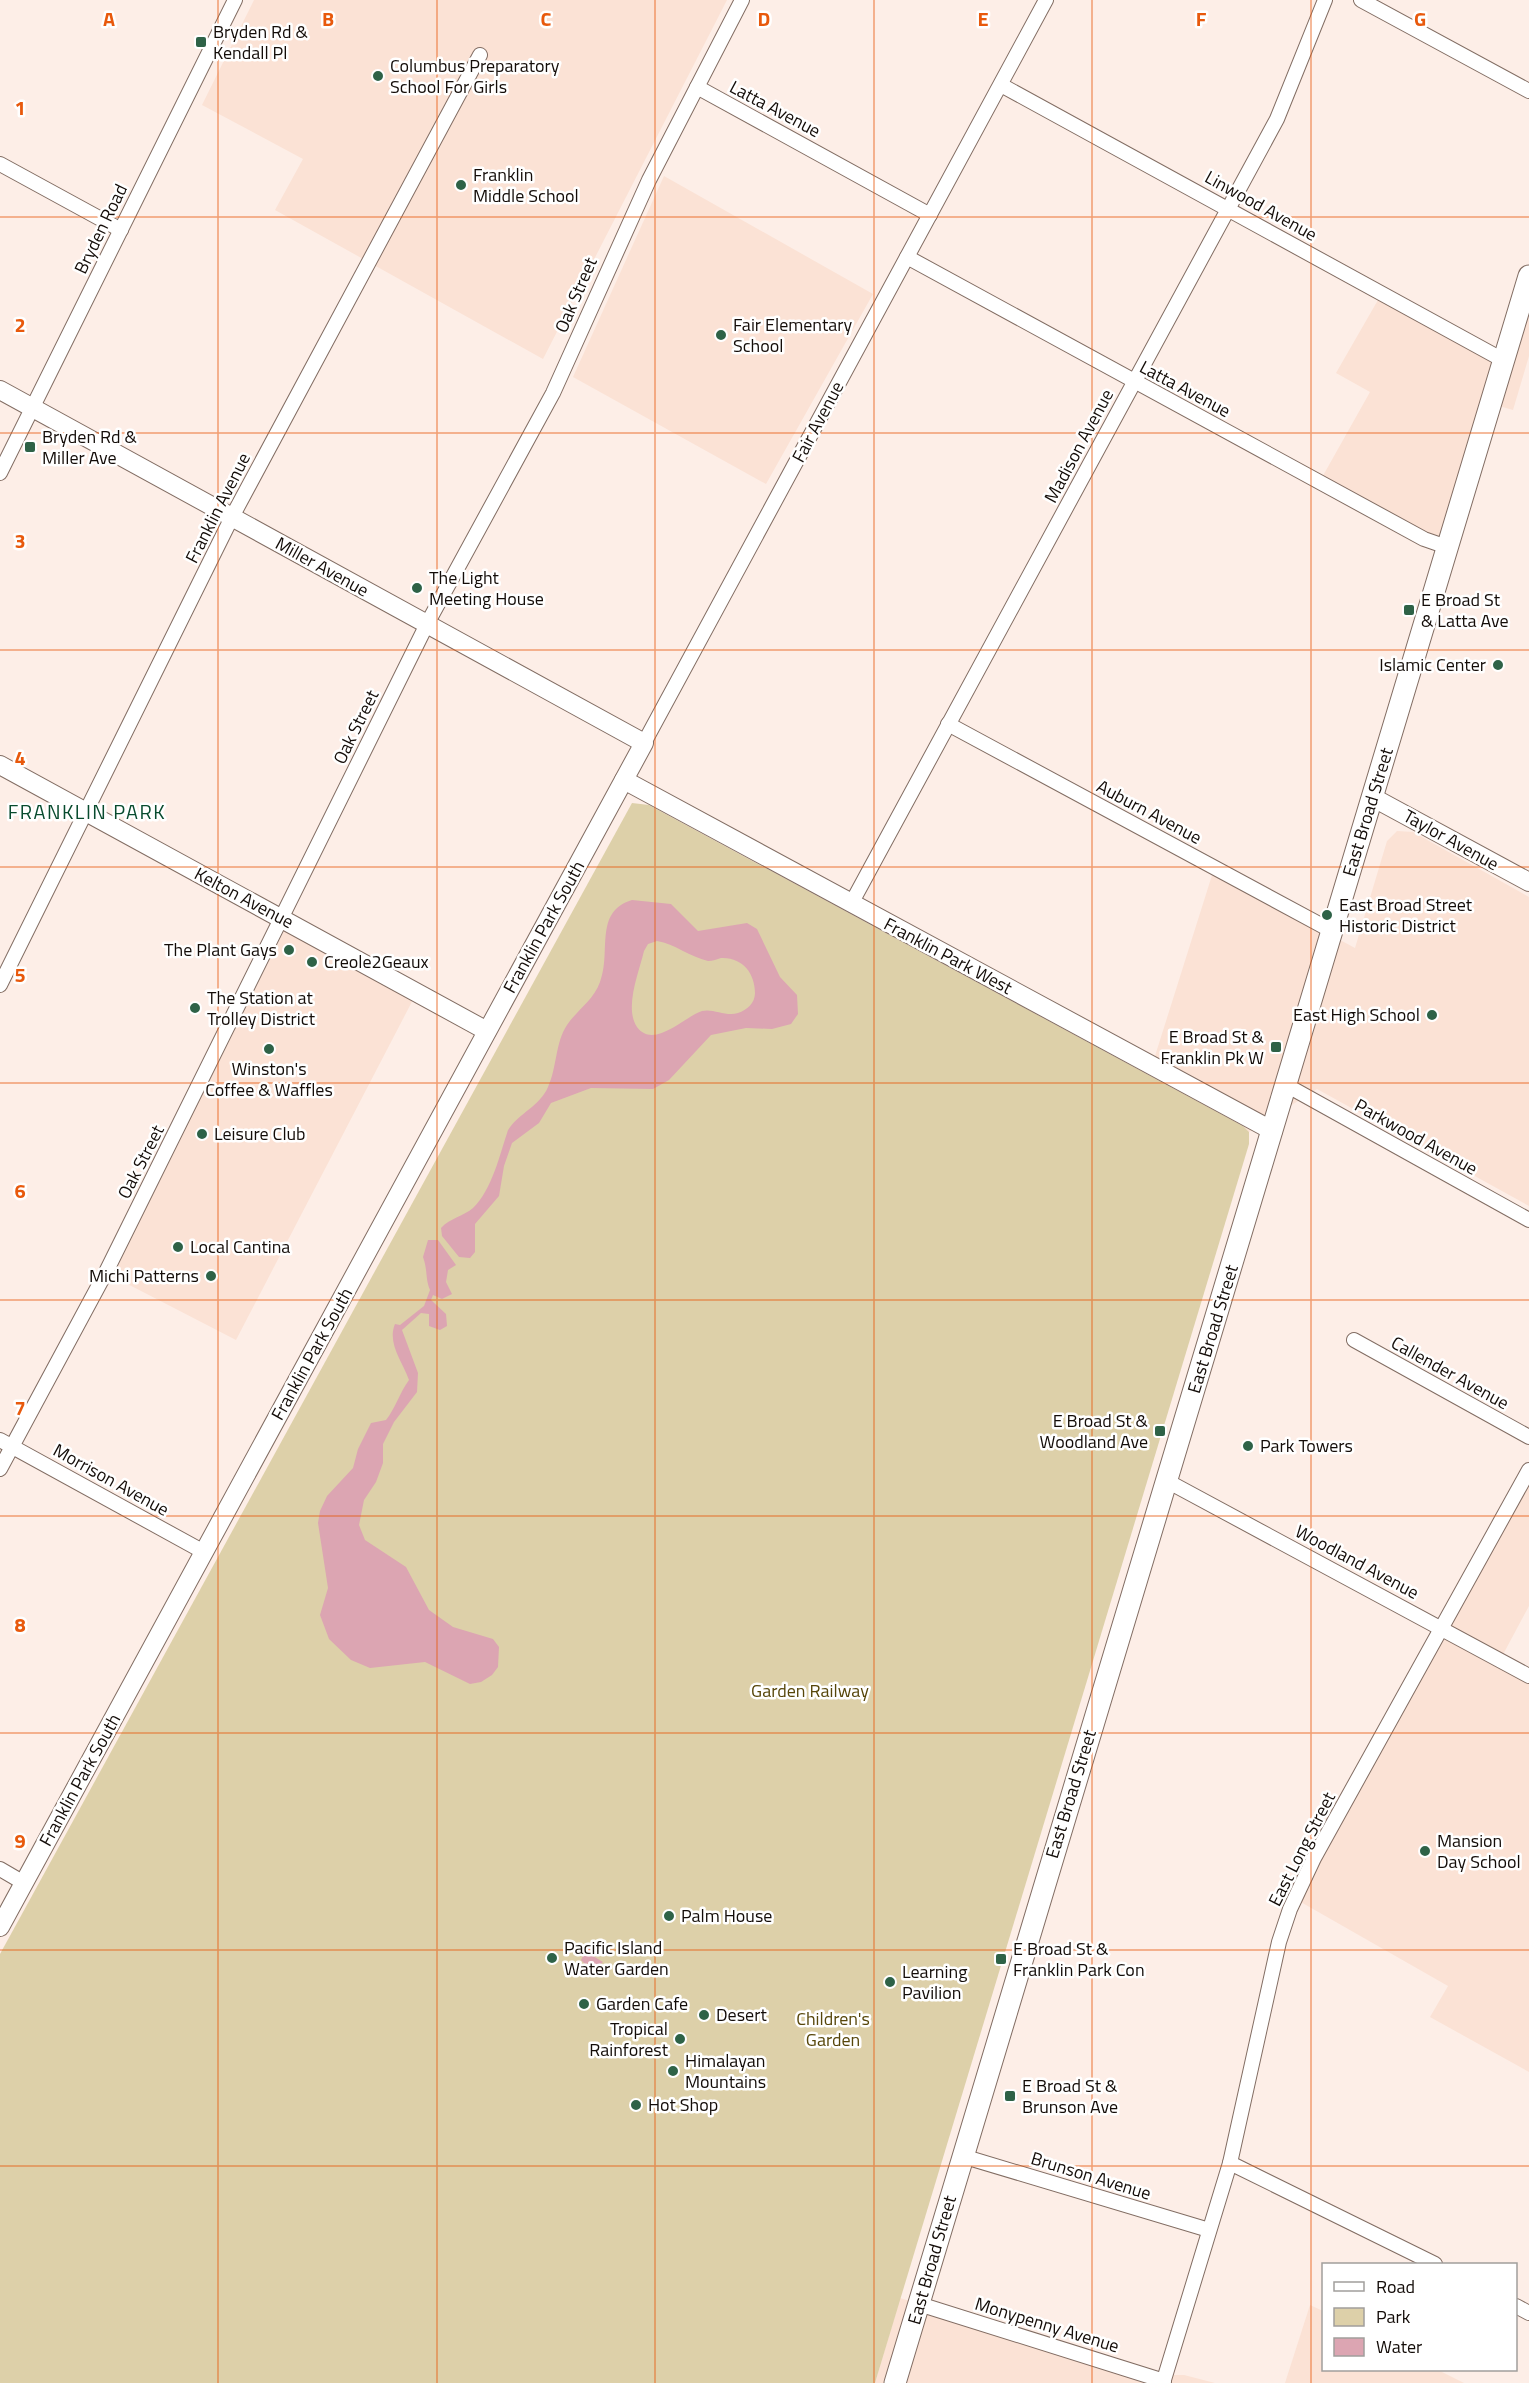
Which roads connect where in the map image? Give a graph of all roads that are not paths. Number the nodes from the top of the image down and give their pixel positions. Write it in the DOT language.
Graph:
graph roads {
  1 [pos="235,0"];
  2 [pos="742,0"];
  3 [pos="1046,0"];
  4 [pos="1325,0"];
  5 [pos="1361,0"];
  6 [pos="480,55"];
  7 [pos="1001,85"];
  8 [pos="697,87"];
  9 [pos="1529,92"];
  10 [pos="0,164"];
  11 [pos="1227,208"];
  12 [pos="930,215"];
  13 [pos="121,230"];
  14 [pos="907,258"];
  15 [pos="1529,276"];
  16 [pos="1503,360"];
  17 [pos="1134,382"];
  18 [pos="0,390"];
  19 [pos="32,408"];
  20 [pos="0,473"];
  21 [pos="232,518"];
  22 [pos="1447,547"];
  23 [pos="427,624"];
  24 [pos="948,724"];
  25 [pos="644,743"];
  26 [pos="0,765"];
  27 [pos="624,780"];
  28 [pos="1372,797"];
  29 [pos="87,812"];
  30 [pos="1529,882"];
  31 [pos="851,904"];
  32 [pos="282,919"];
  33 [pos="1332,931"];
  34 [pos="0,985"];
  35 [pos="487,1031"];
  36 [pos="1286,1085"];
  37 [pos="1273,1131"];
  38 [pos="1529,1220"];
  39 [pos="1354,1340"];
  40 [pos="1529,1437"];
  41 [pos="6,1444"];
  42 [pos="0,1469"];
  43 [pos="1529,1470"];
  44 [pos="1167,1481"];
  45 [pos="204,1552"];
  46 [pos="1443,1629"];
  47 [pos="1529,1676"];
  48 [pos="0,1869"];
  49 [pos="24,1882"];
  50 [pos="0,1927"];
  51 [pos="962,2156"];
  52 [pos="1230,2163"];
  53 [pos="1209,2230"];
  54 [pos="1431,2263"];
  55 [pos="919,2304"];
  56 [pos="1164,2382"];
  57 [pos="895,2383"];
  1 -- 13 [label="street, Bryden Road"];
  2 -- 8 [label="street, Oak Street"];
  3 -- 7 [label="street, Fair Avenue"];
  4 -- 11 [label="street, Madison Avenue"];
  5 -- 9 [label="street"];
  6 -- 21 [label="street, Franklin Avenue"];
  7 -- 11 [label="street, Linwood Avenue"];
  7 -- 12 [label="street, Fair Avenue"];
  8 -- 12 [label="street, Latta Avenue"];
  8 -- 23 [label="street, Oak Street"];
  10 -- 13 [label="street"];
  11 -- 16 [label="street, Linwood Avenue"];
  11 -- 17 [label="street, Madison Avenue"];
  12 -- 14 [label="street, Fair Avenue"];
  13 -- 19 [label="street, Bryden Road"];
  14 -- 17 [label="street, Latta Avenue"];
  14 -- 25 [label="street, Fair Avenue"];
  15 -- 16 [label="main road, East Broad Street"];
  16 -- 22 [label="main road, East Broad Street"];
  17 -- 22 [label="street, Latta Avenue"];
  17 -- 24 [label="street, Madison Avenue"];
  18 -- 19 [label="street, Miller Avenue"];
  19 -- 20 [label="street, Bryden Road"];
  19 -- 21 [label="street, Miller Avenue"];
  21 -- 23 [label="street, Miller Avenue"];
  21 -- 29 [label="street, Franklin Avenue"];
  22 -- 28 [label="main road, East Broad Street"];
  23 -- 25 [label="street, Miller Avenue"];
  23 -- 32 [label="street, Oak Street"];
  24 -- 31 [label="street, Madison Avenue"];
  24 -- 33 [label="street, Auburn Avenue"];
  25 -- 27 [label="street, Fair Avenue"];
  26 -- 29 [label="street, Kelton Avenue"];
  27 -- 31 [label="street, Franklin Park West"];
  27 -- 35 [label="street, Franklin Park South"];
  28 -- 30 [label="street, Taylor Avenue"];
  28 -- 33 [label="main road, East Broad Street"];
  29 -- 32 [label="street, Kelton Avenue"];
  29 -- 34 [label="street, Franklin Avenue"];
  31 -- 37 [label="street, Franklin Park West"];
  32 -- 35 [label="street, Kelton Avenue"];
  32 -- 41 [label="street, Oak Street"];
  33 -- 36 [label="main road, East Broad Street"];
  35 -- 45 [label="street, Franklin Park South"];
  36 -- 37 [label="main road, East Broad Street"];
  36 -- 38 [label="street, Parkwood Avenue"];
  37 -- 44 [label="main road, East Broad Street"];
  39 -- 40 [label="street, Callender Avenue"];
  41 -- 42 [label="street, Oak Street"];
  41 -- 45 [label="street, Morrison Avenue"];
  43 -- 46 [label="street, East Long Street"];
  44 -- 46 [label="street, Woodland Avenue"];
  44 -- 51 [label="main road, East Broad Street"];
  45 -- 49 [label="street, Franklin Park South"];
  46 -- 47 [label="street, Woodland Avenue"];
  46 -- 52 [label="street, East Long Street"];
  48 -- 49 [label="street"];
  49 -- 50 [label="street, Franklin Park South"];
  51 -- 53 [label="street, Brunson Avenue"];
  51 -- 55 [label="main road, East Broad Street"];
  52 -- 53 [label="street, East Long Street"];
  52 -- 54 [label="street"];
  53 -- 56 [label="street, East Long Street"];
  55 -- 56 [label="street, Monypenny Avenue"];
  55 -- 57 [label="main road, East Broad Street"];
}
